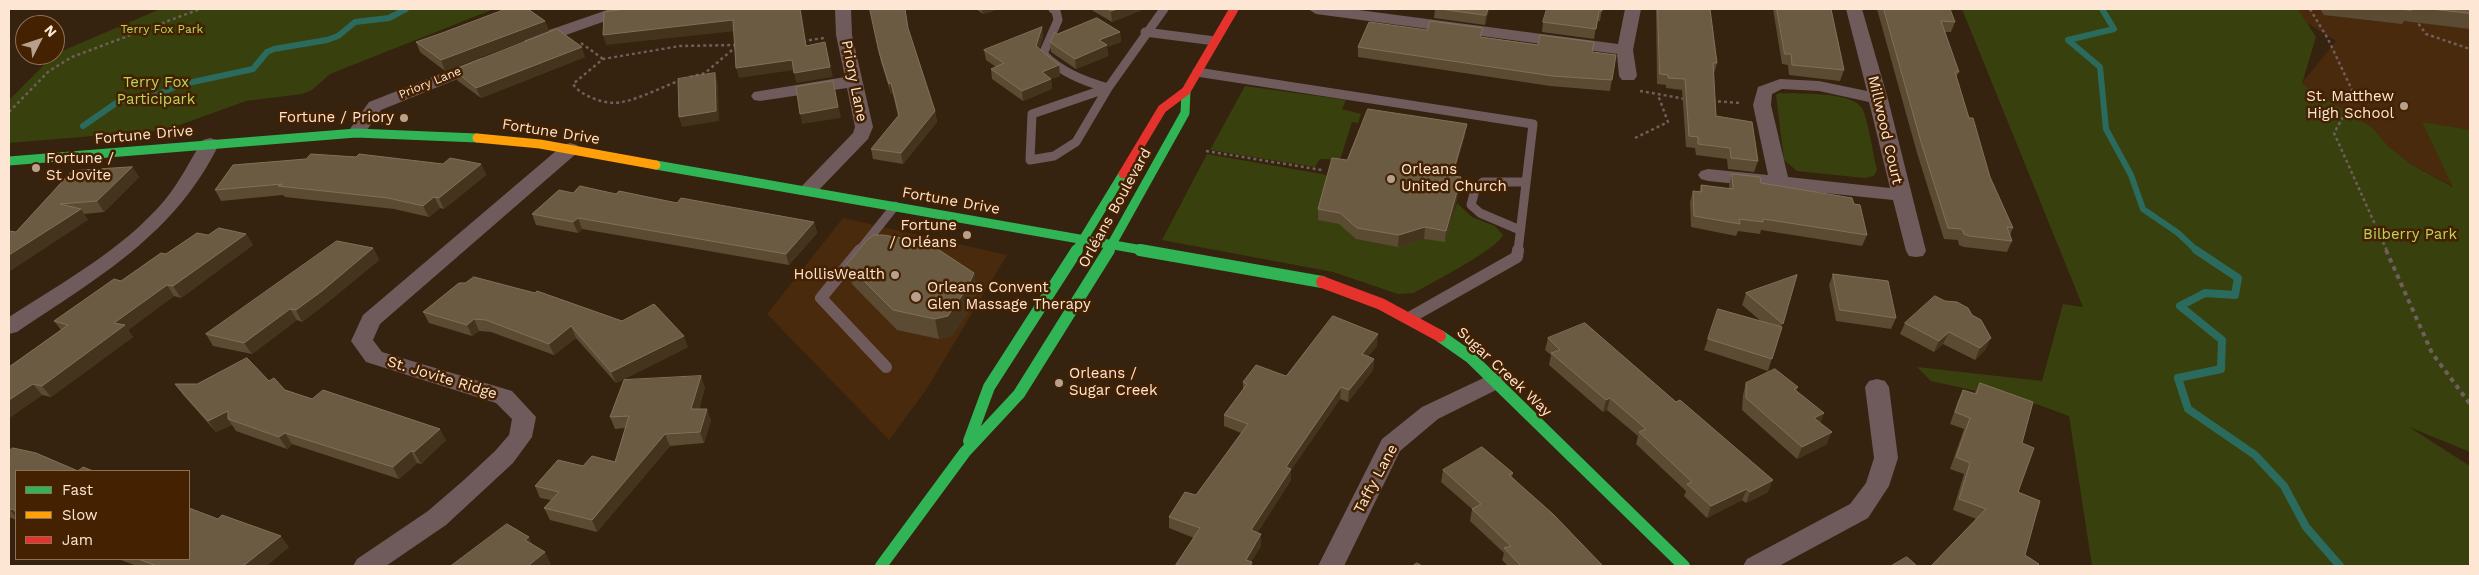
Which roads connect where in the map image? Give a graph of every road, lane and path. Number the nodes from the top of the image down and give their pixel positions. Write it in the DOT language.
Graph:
graph roads {
  1 [pos="200,9"];
  2 [pos="660,9"];
  3 [pos="843,9"];
  4 [pos="1053,9"];
  5 [pos="1164,9"];
  6 [pos="1234,9"];
  7 [pos="1316,9"];
  8 [pos="1632,9"];
  9 [pos="1854,9"];
  10 [pos="2310,9"];
  11 [pos="1400,15"];
  12 [pos="2412,15"];
  13 [pos="1145,32"];
  14 [pos="844,35"];
  15 [pos="802,41"];
  16 [pos="1215,41"];
  17 [pos="747,44"];
  18 [pos="738,45"];
  19 [pos="519,47"];
  20 [pos="2470,49"];
  21 [pos="1624,50"];
  22 [pos="492,58"];
  23 [pos="1197,72"];
  24 [pos="1628,76"];
  25 [pos="855,81"];
  26 [pos="1108,88"];
  27 [pos="1186,91"];
  28 [pos="1657,95"];
  29 [pos="760,96"];
  30 [pos="1688,99"];
  31 [pos="1879,99"];
  32 [pos="1706,100"];
  33 [pos="1762,105"];
  34 [pos="9,112"];
  35 [pos="356,133"];
  36 [pos="1635,138"];
  37 [pos="210,144"];
  38 [pos="570,149"];
  39 [pos="1206,151"];
  40 [pos="9,161"];
  41 [pos="1322,170"];
  42 [pos="1708,174"];
  43 [pos="1526,182"];
  44 [pos="1779,182"];
  45 [pos="807,191"];
  46 [pos="1900,195"];
  47 [pos="895,206"];
  48 [pos="1520,230"];
  49 [pos="1083,241"];
  50 [pos="1113,246"];
  51 [pos="1916,251"];
  52 [pos="1411,317"];
  53 [pos="9,327"];
  54 [pos="886,367"];
  55 [pos="1494,380"];
  56 [pos="1878,387"];
  57 [pos="2470,404"];
  58 [pos="965,452"];
  59 [pos="366,566"];
  60 [pos="881,566"];
  61 [pos="1331,566"];
  62 [pos="1684,566"];
  63 [pos="1756,566"];
  1 -- 34 [label="path"];
  2 -- 19 [label="street"];
  3 -- 14 [label="street, Priory Lane"];
  4 -- 26 [label="lane"];
  5 -- 13 [label="lane"];
  6 -- 16 [label="street, Orléans Boulevard"];
  7 -- 11 [label="street"];
  8 -- 21 [label="street"];
  9 -- 31 [label="street, Millwood Court"];
  10 -- 57 [label="path"];
  11 -- 21 [label="street"];
  12 -- 20 [label="path"];
  13 -- 16 [label="lane"];
  13 -- 26 [label="lane"];
  14 -- 15 [label="path"];
  14 -- 25 [label="street, Priory Lane"];
  16 -- 23 [label="street, Orléans Boulevard"];
  17 -- 18 [label="path"];
  18 -- 18 [label="path"];
  21 -- 24 [label="street"];
  22 -- 35 [label="street, Priory Lane"];
  23 -- 27 [label="street, Orléans Boulevard"];
  23 -- 43 [label="lane"];
  24 -- 28 [label="path"];
  25 -- 29 [label="street"];
  25 -- 45 [label="street, Priory Lane"];
  26 -- 26 [label="lane"];
  27 -- 49 [label="street, Orléans Boulevard"];
  27 -- 50 [label="street, Orléans Boulevard"];
  28 -- 30 [label="path"];
  28 -- 36 [label="path"];
  31 -- 33 [label="street"];
  31 -- 46 [label="street, Millwood Court"];
  32 -- 33 [label="path"];
  33 -- 44 [label="street"];
  35 -- 37 [label="street, Fortune Drive"];
  35 -- 38 [label="street, Fortune Drive"];
  37 -- 40 [label="street, Fortune Drive"];
  37 -- 53 [label="street"];
  38 -- 45 [label="street, Fortune Drive"];
  38 -- 59 [label="street, St. Jovite Ridge"];
  39 -- 41 [label="path"];
  42 -- 44 [label="street"];
  43 -- 48 [label="lane"];
  43 -- 48 [label="lane"];
  44 -- 46 [label="street"];
  45 -- 47 [label="street, Fortune Drive"];
  46 -- 51 [label="street, Millwood Court"];
  47 -- 49 [label="street, Fortune Drive"];
  47 -- 54 [label="lane"];
  48 -- 52 [label="lane"];
  49 -- 50 [label="street, Sugar Creek Way"];
  49 -- 58 [label="street, Orléans Boulevard"];
  50 -- 52 [label="street, Sugar Creek Way"];
  50 -- 58 [label="street, Orléans Boulevard"];
  52 -- 55 [label="street, Sugar Creek Way"];
  55 -- 61 [label="street, Taffy Lane"];
  55 -- 62 [label="street, Sugar Creek Way"];
  56 -- 63 [label="street"];
  58 -- 60 [label="street, Orléans Boulevard"];
}
